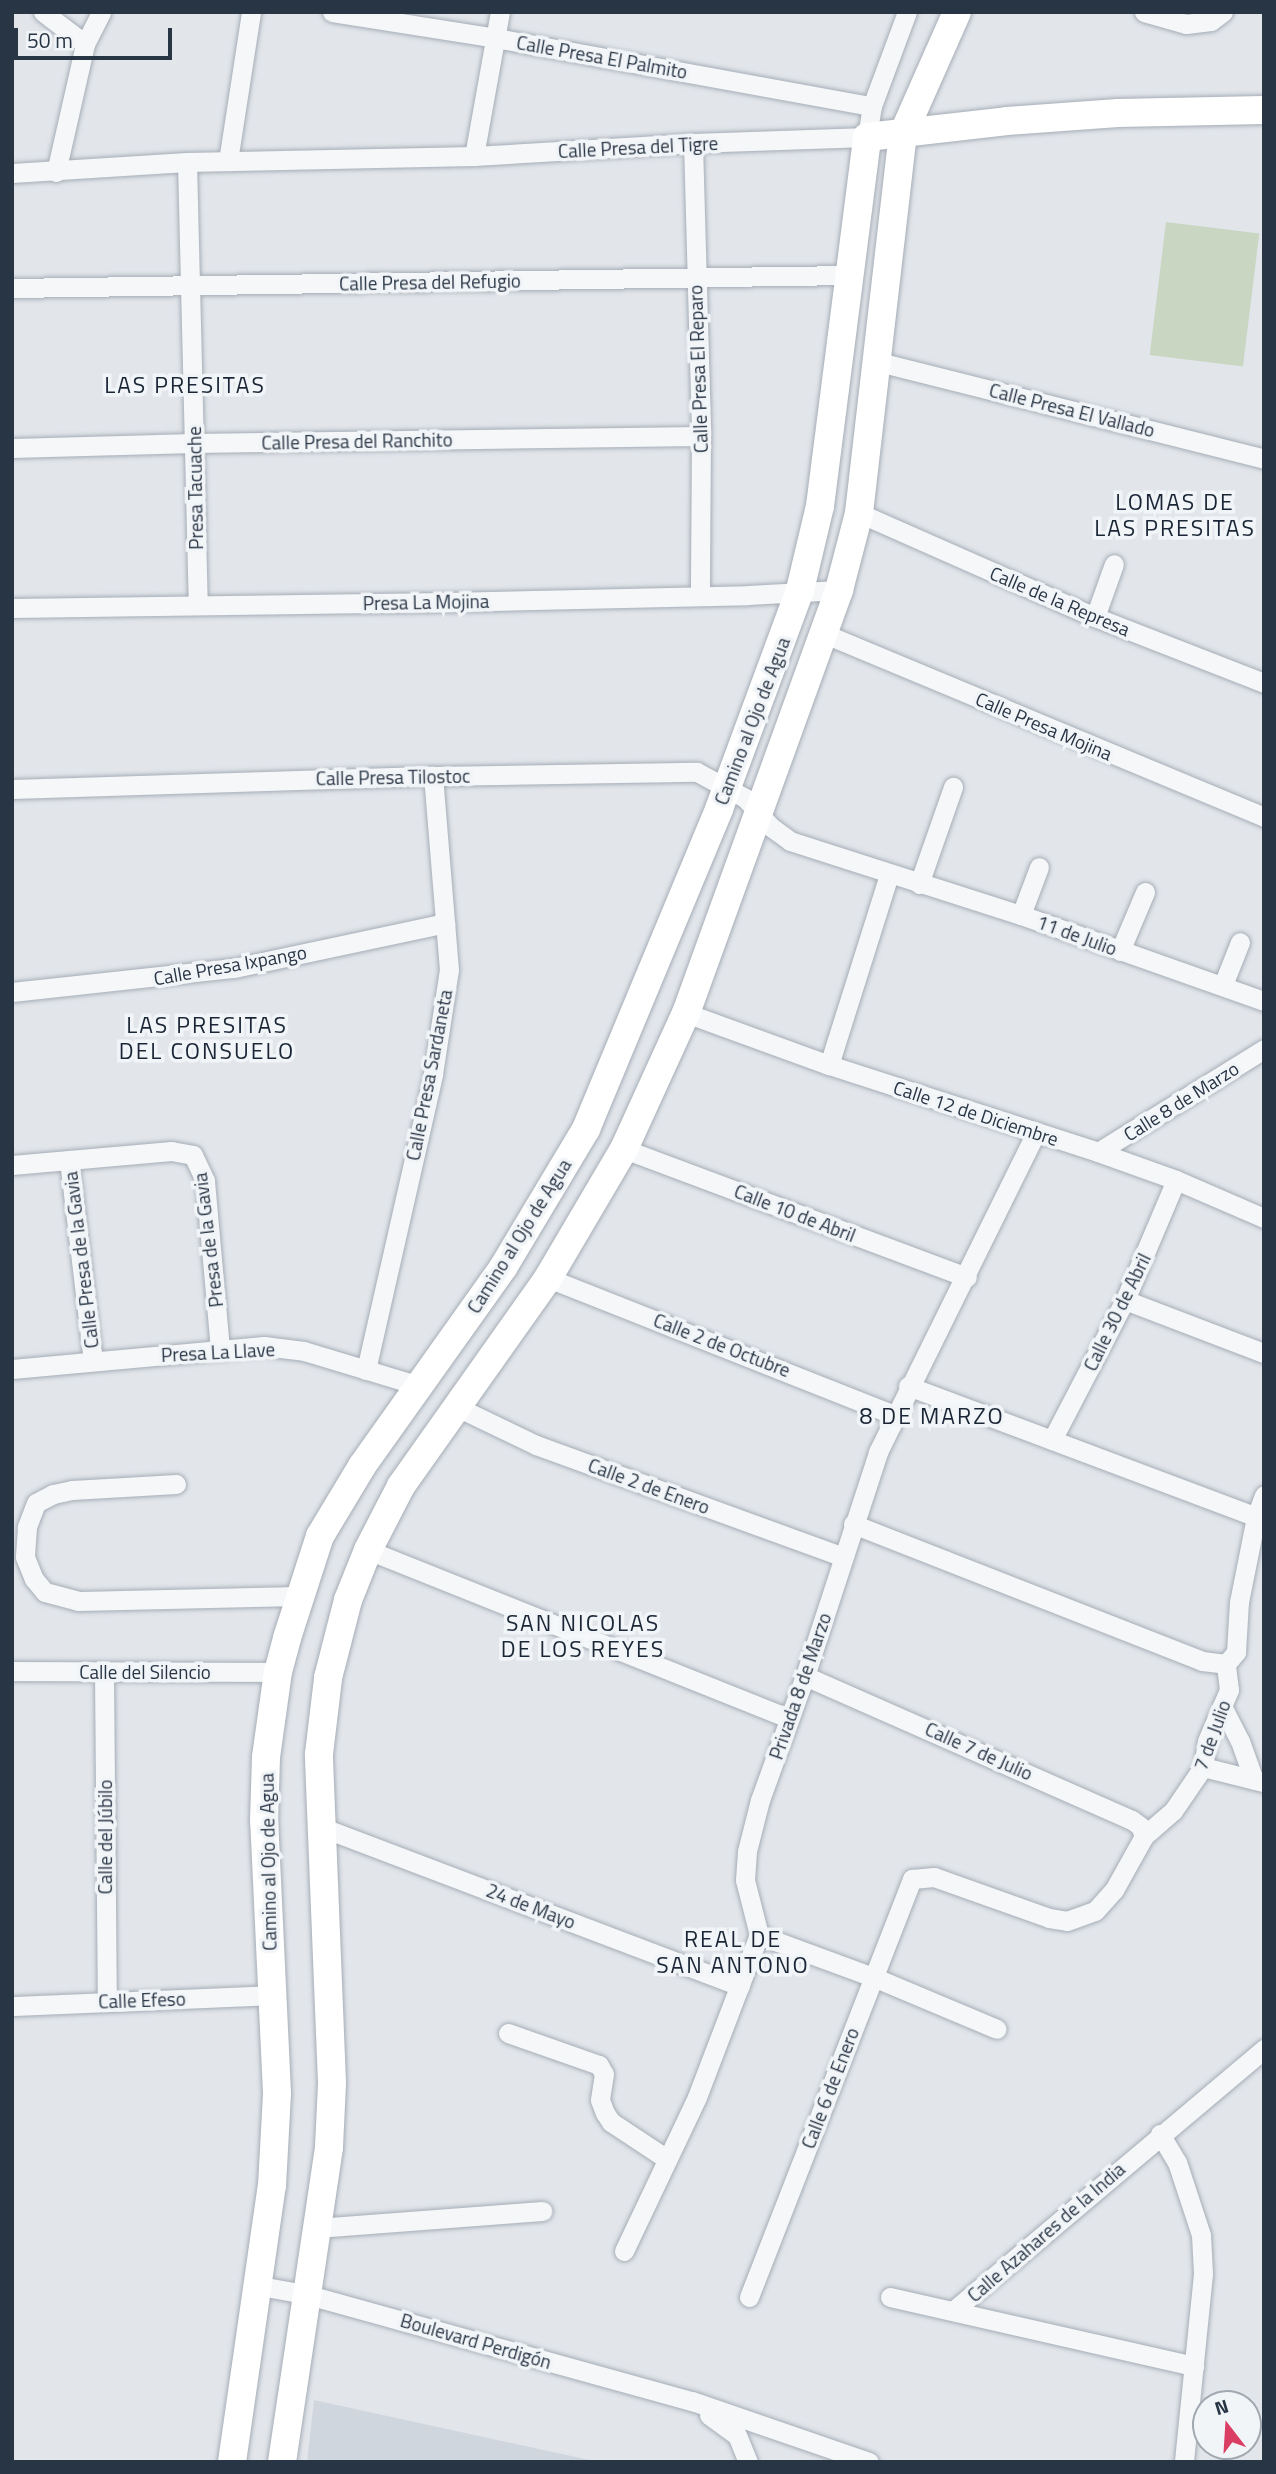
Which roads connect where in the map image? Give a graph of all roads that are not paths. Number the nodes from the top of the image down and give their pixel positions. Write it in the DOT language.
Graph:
graph roads {
  1 [pos="43,12"];
  2 [pos="101,12"];
  3 [pos="251,12"];
  4 [pos="332,12"];
  5 [pos="500,12"];
  6 [pos="907,12"];
  7 [pos="957,12"];
  8 [pos="1144,12"];
  9 [pos="1223,12"];
  10 [pos="496,38"];
  11 [pos="85,44"];
  12 [pos="872,106"];
  13 [pos="1264,110"];
  14 [pos="903,134"];
  15 [pos="867,137"];
  16 [pos="693,143"];
  17 [pos="474,156"];
  18 [pos="228,161"];
  19 [pos="187,162"];
  20 [pos="56,172"];
  21 [pos="12,173"];
  22 [pos="848,275"];
  23 [pos="695,277"];
  24 [pos="191,286"];
  25 [pos="12,288"];
  26 [pos="879,362"];
  27 [pos="701,436"];
  28 [pos="194,443"];
  29 [pos="12,448"];
  30 [pos="1264,459"];
  31 [pos="859,513"];
  32 [pos="1114,564"];
  33 [pos="800,590"];
  34 [pos="839,590"];
  35 [pos="700,596"];
  36 [pos="198,605"];
  37 [pos="12,608"];
  38 [pos="1095,617"];
  39 [pos="825,634"];
  40 [pos="1264,683"];
  41 [pos="433,776"];
  42 [pos="727,786"];
  43 [pos="953,787"];
  44 [pos="12,789"];
  45 [pos="760,813"];
  46 [pos="1264,817"];
  47 [pos="1039,867"];
  48 [pos="889,875"];
  49 [pos="919,884"];
  50 [pos="1145,892"];
  51 [pos="1021,915"];
  52 [pos="445,923"];
  53 [pos="1241,942"];
  54 [pos="1120,951"];
  55 [pos="1223,985"];
  56 [pos="12,992"];
  57 [pos="1264,1001"];
  58 [pos="685,1013"];
  59 [pos="1264,1049"];
  60 [pos="829,1065"];
  61 [pos="1036,1133"];
  62 [pos="624,1149"];
  63 [pos="1098,1152"];
  64 [pos="69,1160"];
  65 [pos="12,1165"];
  66 [pos="1176,1180"];
  67 [pos="1264,1218"];
  68 [pos="967,1277"];
  69 [pos="548,1278"];
  70 [pos="1125,1300"];
  71 [pos="220,1348"];
  72 [pos="1264,1353"];
  73 [pos="93,1361"];
  74 [pos="12,1369"];
  75 [pos="366,1370"];
  76 [pos="420,1386"];
  77 [pos="908,1386"];
  78 [pos="457,1407"];
  79 [pos="894,1415"];
  80 [pos="1052,1440"];
  81 [pos="176,1484"];
  82 [pos="1264,1495"];
  83 [pos="1256,1517"];
  84 [pos="853,1524"];
  85 [pos="368,1550"];
  86 [pos="844,1557"];
  87 [pos="299,1596"];
  88 [pos="1226,1664"];
  89 [pos="12,1671"];
  90 [pos="278,1672"];
  91 [pos="104,1673"];
  92 [pos="805,1676"];
  93 [pos="1222,1706"];
  94 [pos="789,1718"];
  95 [pos="1203,1767"];
  96 [pos="1259,1781"];
  97 [pos="321,1826"];
  98 [pos="1144,1836"];
  99 [pos="912,1880"];
  100 [pos="759,1935"];
  101 [pos="873,1977"];
  102 [pos="740,1986"];
  103 [pos="272,1995"];
  104 [pos="107,2001"];
  105 [pos="12,2006"];
  106 [pos="997,2029"];
  107 [pos="508,2033"];
  108 [pos="1264,2049"];
  109 [pos="1160,2134"];
  110 [pos="667,2159"];
  111 [pos="542,2211"];
  112 [pos="316,2228"];
  113 [pos="624,2251"];
  114 [pos="260,2286"];
  115 [pos="305,2294"];
  116 [pos="749,2297"];
  117 [pos="890,2297"];
  118 [pos="953,2311"];
  119 [pos="1194,2366"];
  120 [pos="692,2401"];
  121 [pos="232,2462"];
  122 [pos="282,2462"];
  123 [pos="748,2462"];
  124 [pos="869,2462"];
  125 [pos="1184,2462"];
  1 -- 11 [label="street"];
  2 -- 11 [label="street"];
  3 -- 18 [label="street"];
  4 -- 10 [label="street, Calle Presa El Palmito"];
  5 -- 10 [label="street"];
  6 -- 12 [label="street, Camino al Ojo de Agua"];
  7 -- 14 [label="street, Camino al Ojo de Agua"];
  8 -- 9 [label="street"];
  10 -- 12 [label="street, Calle Presa El Palmito"];
  10 -- 17 [label="street"];
  11 -- 20 [label="street"];
  12 -- 15 [label="street, Camino al Ojo de Agua"];
  13 -- 14 [label="street, Calle Presa del Tigre"];
  14 -- 15 [label="street, Calle Presa del Tigre"];
  14 -- 26 [label="street, Camino al Ojo de Agua"];
  15 -- 16 [label="street, Calle Presa del Tigre"];
  15 -- 22 [label="street, Camino al Ojo de Agua"];
  16 -- 17 [label="street, Calle Presa del Tigre"];
  16 -- 23 [label="street, Calle Presa El Reparo"];
  17 -- 18 [label="street, Calle Presa del Tigre"];
  18 -- 19 [label="street, Calle Presa del Tigre"];
  19 -- 20 [label="street, Calle Presa del Tigre"];
  19 -- 24 [label="street, Presa Tacuache"];
  20 -- 21 [label="street, Calle Presa del Tigre"];
  22 -- 23 [label="street, Calle Presa del Refugio"];
  22 -- 33 [label="street, Camino al Ojo de Agua"];
  23 -- 24 [label="street, Calle Presa del Refugio"];
  23 -- 27 [label="street, Calle Presa El Reparo"];
  24 -- 25 [label="street, Calle Presa del Refugio"];
  24 -- 28 [label="street, Presa Tacuache"];
  26 -- 30 [label="street, Calle Presa El Vallado"];
  26 -- 31 [label="street, Camino al Ojo de Agua"];
  27 -- 28 [label="street, Calle Presa del Ranchito"];
  27 -- 35 [label="street, Calle Presa El Reparo"];
  28 -- 29 [label="street, Calle Presa del Ranchito"];
  28 -- 36 [label="street, Presa Tacuache"];
  31 -- 34 [label="street, Camino al Ojo de Agua"];
  31 -- 38 [label="street, Calle de la Represa"];
  32 -- 38 [label="street"];
  33 -- 34 [label="street, Presa La Mojina"];
  33 -- 35 [label="street, Presa La Mojina"];
  33 -- 42 [label="street, Camino al Ojo de Agua"];
  34 -- 39 [label="street, Camino al Ojo de Agua"];
  35 -- 36 [label="street, Presa La Mojina"];
  36 -- 37 [label="street, Presa La Mojina"];
  38 -- 40 [label="street, Calle de la Represa"];
  39 -- 45 [label="street, Camino al Ojo de Agua"];
  39 -- 46 [label="street, Calle Presa Mojina"];
  41 -- 42 [label="street, Calle Presa Tilostoc"];
  41 -- 44 [label="street, Calle Presa Tilostoc"];
  41 -- 52 [label="street, Calle Presa Sardaneta"];
  42 -- 45 [label="street, Calle Presa Tilostoc"];
  42 -- 76 [label="street, Camino al Ojo de Agua"];
  43 -- 49 [label="street"];
  45 -- 48 [label="street, 11 de Julio"];
  45 -- 58 [label="street, Camino al Ojo de Agua"];
  47 -- 51 [label="street"];
  48 -- 49 [label="street, 11 de Julio"];
  48 -- 60 [label="street"];
  49 -- 51 [label="street, 11 de Julio"];
  50 -- 54 [label="street"];
  51 -- 54 [label="street, 11 de Julio"];
  52 -- 56 [label="street, Calle Presa Ixpango"];
  52 -- 75 [label="street, Calle Presa Sardaneta"];
  53 -- 55 [label="street"];
  54 -- 55 [label="street, 11 de Julio"];
  55 -- 57 [label="street, 11 de Julio"];
  58 -- 60 [label="street, Calle 12 de Diciembre"];
  58 -- 62 [label="street, Camino al Ojo de Agua"];
  59 -- 63 [label="street, Calle 8 de Marzo"];
  60 -- 61 [label="street, Calle 12 de Diciembre"];
  61 -- 63 [label="street, Calle 12 de Diciembre"];
  61 -- 68 [label="street, Privada 8 de Marzo"];
  62 -- 68 [label="street, Calle 10 de Abril"];
  62 -- 69 [label="street, Camino al Ojo de Agua"];
  63 -- 66 [label="street, Calle 12 de Diciembre"];
  64 -- 65 [label="street"];
  64 -- 71 [label="street, Presa de la Gavia"];
  64 -- 73 [label="street, Calle Presa de la Gavia"];
  66 -- 67 [label="street, Calle 12 de Diciembre"];
  66 -- 70 [label="street, Calle 30 de Abril"];
  68 -- 77 [label="street, Privada 8 de Marzo"];
  69 -- 78 [label="street, Camino al Ojo de Agua"];
  69 -- 79 [label="street, Calle 2 de Octubre"];
  70 -- 72 [label="street"];
  70 -- 80 [label="street, Calle 30 de Abril"];
  71 -- 73 [label="street, Presa La Llave"];
  71 -- 75 [label="street, Presa La Llave"];
  73 -- 74 [label="street, Presa La Llave"];
  75 -- 76 [label="street, Presa La Llave"];
  76 -- 87 [label="street, Camino al Ojo de Agua"];
  77 -- 79 [label="street, Privada 8 de Marzo"];
  77 -- 80 [label="street"];
  78 -- 85 [label="street, Camino al Ojo de Agua"];
  78 -- 86 [label="street, Calle 2 de Enero"];
  79 -- 84 [label="street, Privada 8 de Marzo"];
  80 -- 83 [label="street"];
  81 -- 87 [label="street"];
  82 -- 83 [label="street, 7 de Julio"];
  83 -- 88 [label="street, 7 de Julio"];
  84 -- 86 [label="street, Privada 8 de Marzo"];
  84 -- 88 [label="street"];
  85 -- 94 [label="street"];
  85 -- 97 [label="street, Camino al Ojo de Agua"];
  86 -- 92 [label="street, Privada 8 de Marzo"];
  87 -- 90 [label="street, Camino al Ojo de Agua"];
  88 -- 93 [label="street, 7 de Julio"];
  89 -- 91 [label="street, Calle del Silencio"];
  90 -- 91 [label="street, Calle del Silencio"];
  90 -- 103 [label="street, Camino al Ojo de Agua"];
  91 -- 104 [label="street, Calle del Júbilo"];
  92 -- 94 [label="street, Privada 8 de Marzo"];
  92 -- 98 [label="street, Calle 7 de Julio"];
  93 -- 95 [label="street, 7 de Julio"];
  93 -- 96 [label="street"];
  94 -- 100 [label="street, Privada 8 de Marzo"];
  95 -- 96 [label="street"];
  95 -- 98 [label="street, 7 de Julio"];
  97 -- 102 [label="street, 24 de Mayo"];
  97 -- 112 [label="street, Camino al Ojo de Agua"];
  98 -- 99 [label="street, 7 de Julio"];
  99 -- 101 [label="street, Calle 6 de Enero"];
  100 -- 101 [label="street"];
  100 -- 102 [label="street"];
  101 -- 106 [label="street"];
  101 -- 116 [label="street, Calle 6 de Enero"];
  102 -- 110 [label="street"];
  103 -- 104 [label="street, Calle Efeso"];
  103 -- 114 [label="street, Camino al Ojo de Agua"];
  104 -- 105 [label="street, Calle Efeso"];
  107 -- 110 [label="street"];
  108 -- 109 [label="street, Calle Azahares de la India"];
  109 -- 118 [label="street, Calle Azahares de la India"];
  109 -- 119 [label="street"];
  110 -- 113 [label="street"];
  111 -- 112 [label="street"];
  112 -- 115 [label="street, Camino al Ojo de Agua"];
  114 -- 115 [label="street, Boulevard Perdigón"];
  114 -- 121 [label="street, Camino al Ojo de Agua"];
  115 -- 120 [label="street, Boulevard Perdigón"];
  115 -- 122 [label="street, Camino al Ojo de Agua"];
  117 -- 118 [label="street"];
  118 -- 119 [label="street, Calle Azahares de la India"];
  119 -- 125 [label="street"];
  120 -- 123 [label="street, Boulevard Perdigón"];
  120 -- 124 [label="street, Boulevard Perdigón"];
}
